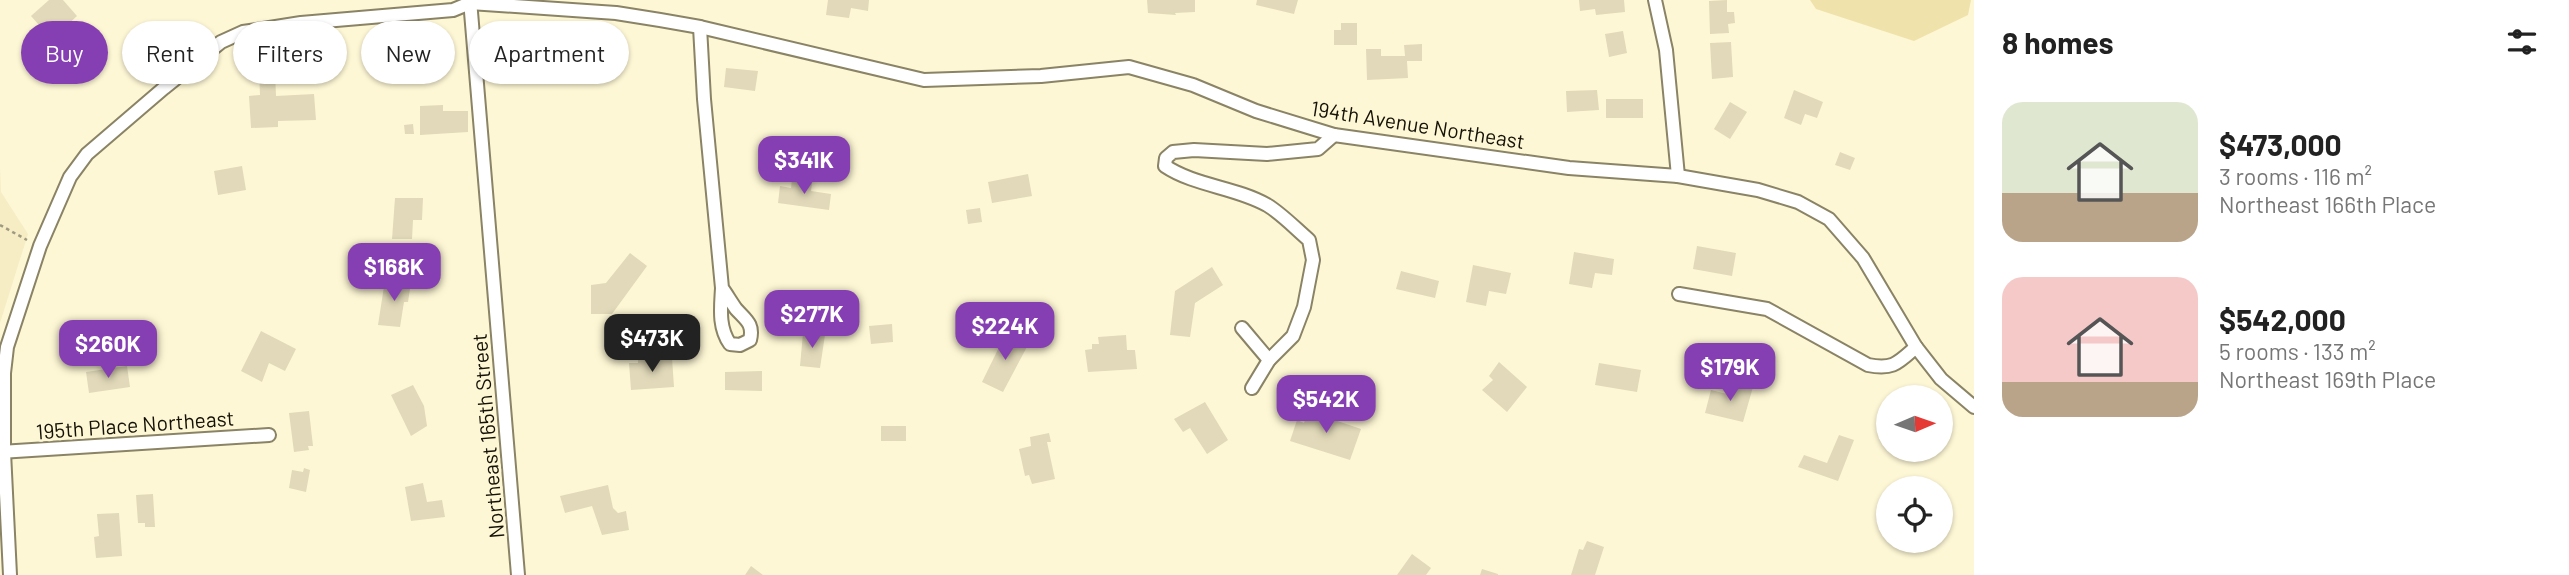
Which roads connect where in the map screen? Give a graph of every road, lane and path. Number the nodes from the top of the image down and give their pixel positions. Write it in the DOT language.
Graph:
graph roads {
  1 [pos="1656,0"];
  2 [pos="470,1"];
  3 [pos="700,27"];
  4 [pos="1334,135"];
  5 [pos="1678,176"];
  6 [pos="0,225"];
  7 [pos="40,246"];
  8 [pos="722,288"];
  9 [pos="1679,294"];
  10 [pos="1242,328"];
  11 [pos="1916,347"];
  12 [pos="1269,360"];
  13 [pos="1252,388"];
  14 [pos="1974,407"];
  15 [pos="269,435"];
  16 [pos="2,452"];
  17 [pos="10,575"];
  18 [pos="518,575"];
  1 -- 5 [label="street"];
  2 -- 3 [label="street, 194th Avenue Northeast"];
  2 -- 7 [label="street, 194th Avenue Northeast"];
  2 -- 18 [label="street, Northeast 165th Street"];
  3 -- 4 [label="street, 194th Avenue Northeast"];
  3 -- 8 [label="street"];
  4 -- 5 [label="street, 194th Avenue Northeast"];
  4 -- 12 [label="street"];
  5 -- 11 [label="street, 194th Avenue Northeast"];
  6 -- 7 [label="path"];
  7 -- 16 [label="street, 194th Avenue Northeast"];
  9 -- 11 [label="street"];
  10 -- 12 [label="street"];
  11 -- 14 [label="street, 194th Avenue Northeast"];
  12 -- 13 [label="street"];
  15 -- 16 [label="street, 195th Place Northeast"];
  16 -- 17 [label="street, 194th Avenue Northeast"];
}
